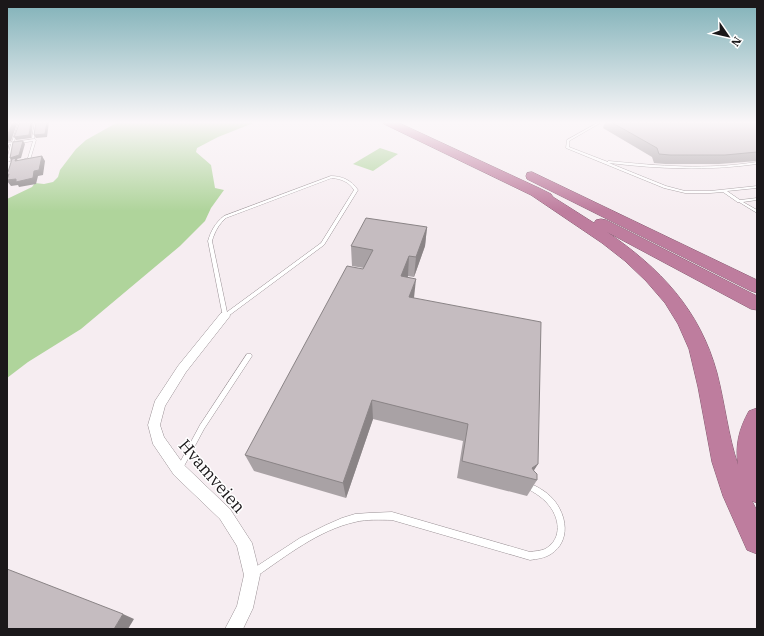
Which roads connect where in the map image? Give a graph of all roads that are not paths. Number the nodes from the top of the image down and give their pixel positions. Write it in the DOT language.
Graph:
graph roads {
  1 [pos="11,152"];
  2 [pos="31,152"];
  3 [pos="451,152"];
  4 [pos="478,152"];
  5 [pos="578,152"];
  6 [pos="9,162"];
  7 [pos="602,162"];
  8 [pos="757,163"];
  9 [pos="7,177"];
  10 [pos="757,187"];
  11 [pos="534,191"];
  12 [pos="724,191"];
  13 [pos="757,199"];
  14 [pos="738,201"];
  15 [pos="757,212"];
  16 [pos="685,250"];
  17 [pos="757,272"];
  18 [pos="757,286"];
  19 [pos="757,304"];
  20 [pos="225,316"];
  21 [pos="249,356"];
  22 [pos="757,418"];
  23 [pos="179,470"];
  24 [pos="528,485"];
  25 [pos="757,490"];
  26 [pos="757,540"];
  27 [pos="252,575"];
  28 [pos="234,629"];
  1 -- 6 [label="lane"];
  2 -- 6 [label="lane"];
  3 -- 11 [label="highway"];
  4 -- 16 [label="highway"];
  5 -- 7 [label="lane"];
  6 -- 9 [label="street"];
  7 -- 8 [label="lane"];
  7 -- 12 [label="lane"];
  10 -- 12 [label="lane"];
  11 -- 19 [label="highway"];
  11 -- 26 [label="highway"];
  12 -- 14 [label="lane"];
  13 -- 14 [label="lane"];
  14 -- 15 [label="lane"];
  16 -- 17 [label="highway"];
  16 -- 18 [label="highway"];
  20 -- 20 [label="lane"];
  20 -- 23 [label="street, Hvamveien"];
  21 -- 23 [label="lane"];
  22 -- 25 [label="highway"];
  23 -- 27 [label="street, Hvamveien"];
  24 -- 27 [label="lane"];
  27 -- 28 [label="street, Hvamveien"];
}
